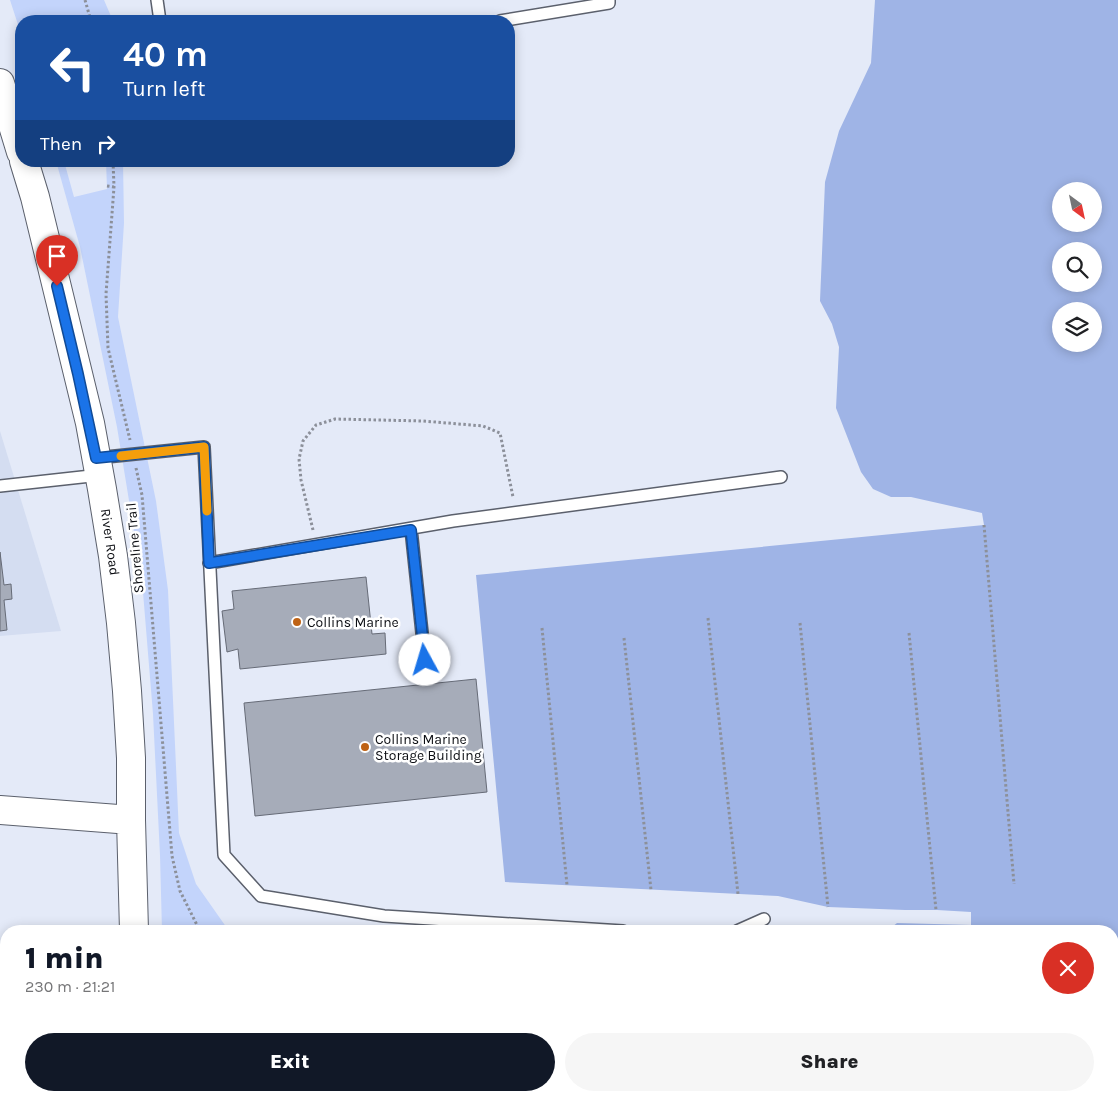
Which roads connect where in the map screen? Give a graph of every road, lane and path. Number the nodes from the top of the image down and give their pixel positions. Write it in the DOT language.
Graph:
graph roads {
  1 [pos="85,0"];
  2 [pos="157,0"];
  3 [pos="609,0"];
  4 [pos="89,15"];
  5 [pos="159,15"];
  6 [pos="515,19"];
  7 [pos="5,91"];
  8 [pos="15,129"];
  9 [pos="26,167"];
  10 [pos="113,167"];
  11 [pos="107,186"];
  12 [pos="114,187"];
  13 [pos="133,454"];
  14 [pos="98,467"];
  15 [pos="781,477"];
  16 [pos="0,486"];
  17 [pos="516,512"];
  18 [pos="984,525"];
  19 [pos="411,530"];
  20 [pos="316,544"];
  21 [pos="209,563"];
  22 [pos="708,618"];
  23 [pos="800,624"];
  24 [pos="542,628"];
  25 [pos="908,633"];
  26 [pos="624,638"];
  27 [pos="425,660"];
  28 [pos="0,810"];
  29 [pos="131,820"];
  30 [pos="1014,884"];
  31 [pos="567,885"];
  32 [pos="651,890"];
  33 [pos="738,894"];
  34 [pos="828,907"];
  35 [pos="936,910"];
  36 [pos="764,918"];
  37 [pos="134,925"];
  38 [pos="197,925"];
  39 [pos="527,925"];
  40 [pos="749,925"];
  1 -- 4 [label="path"];
  2 -- 5 [label="lane"];
  3 -- 6 [label="lane"];
  7 -- 8 [label="main road"];
  9 -- 14 [label="main road, River Road"];
  10 -- 12 [label="path, Shoreline Trail"];
  11 -- 12 [label="path"];
  12 -- 13 [label="path, Shoreline Trail"];
  13 -- 14 [label="lane"];
  13 -- 21 [label="lane"];
  13 -- 38 [label="path, Shoreline Trail"];
  14 -- 16 [label="lane"];
  14 -- 29 [label="main road, River Road"];
  15 -- 17 [label="lane"];
  17 -- 19 [label="lane"];
  17 -- 20 [label="path"];
  18 -- 30 [label="path"];
  19 -- 20 [label="lane"];
  19 -- 27 [label="lane"];
  20 -- 21 [label="lane"];
  21 -- 39 [label="lane"];
  22 -- 33 [label="path"];
  23 -- 34 [label="path"];
  24 -- 31 [label="path"];
  25 -- 35 [label="path"];
  26 -- 32 [label="path"];
  28 -- 29 [label="main road"];
  29 -- 37 [label="main road, River Road"];
  36 -- 40 [label="lane"];
}
